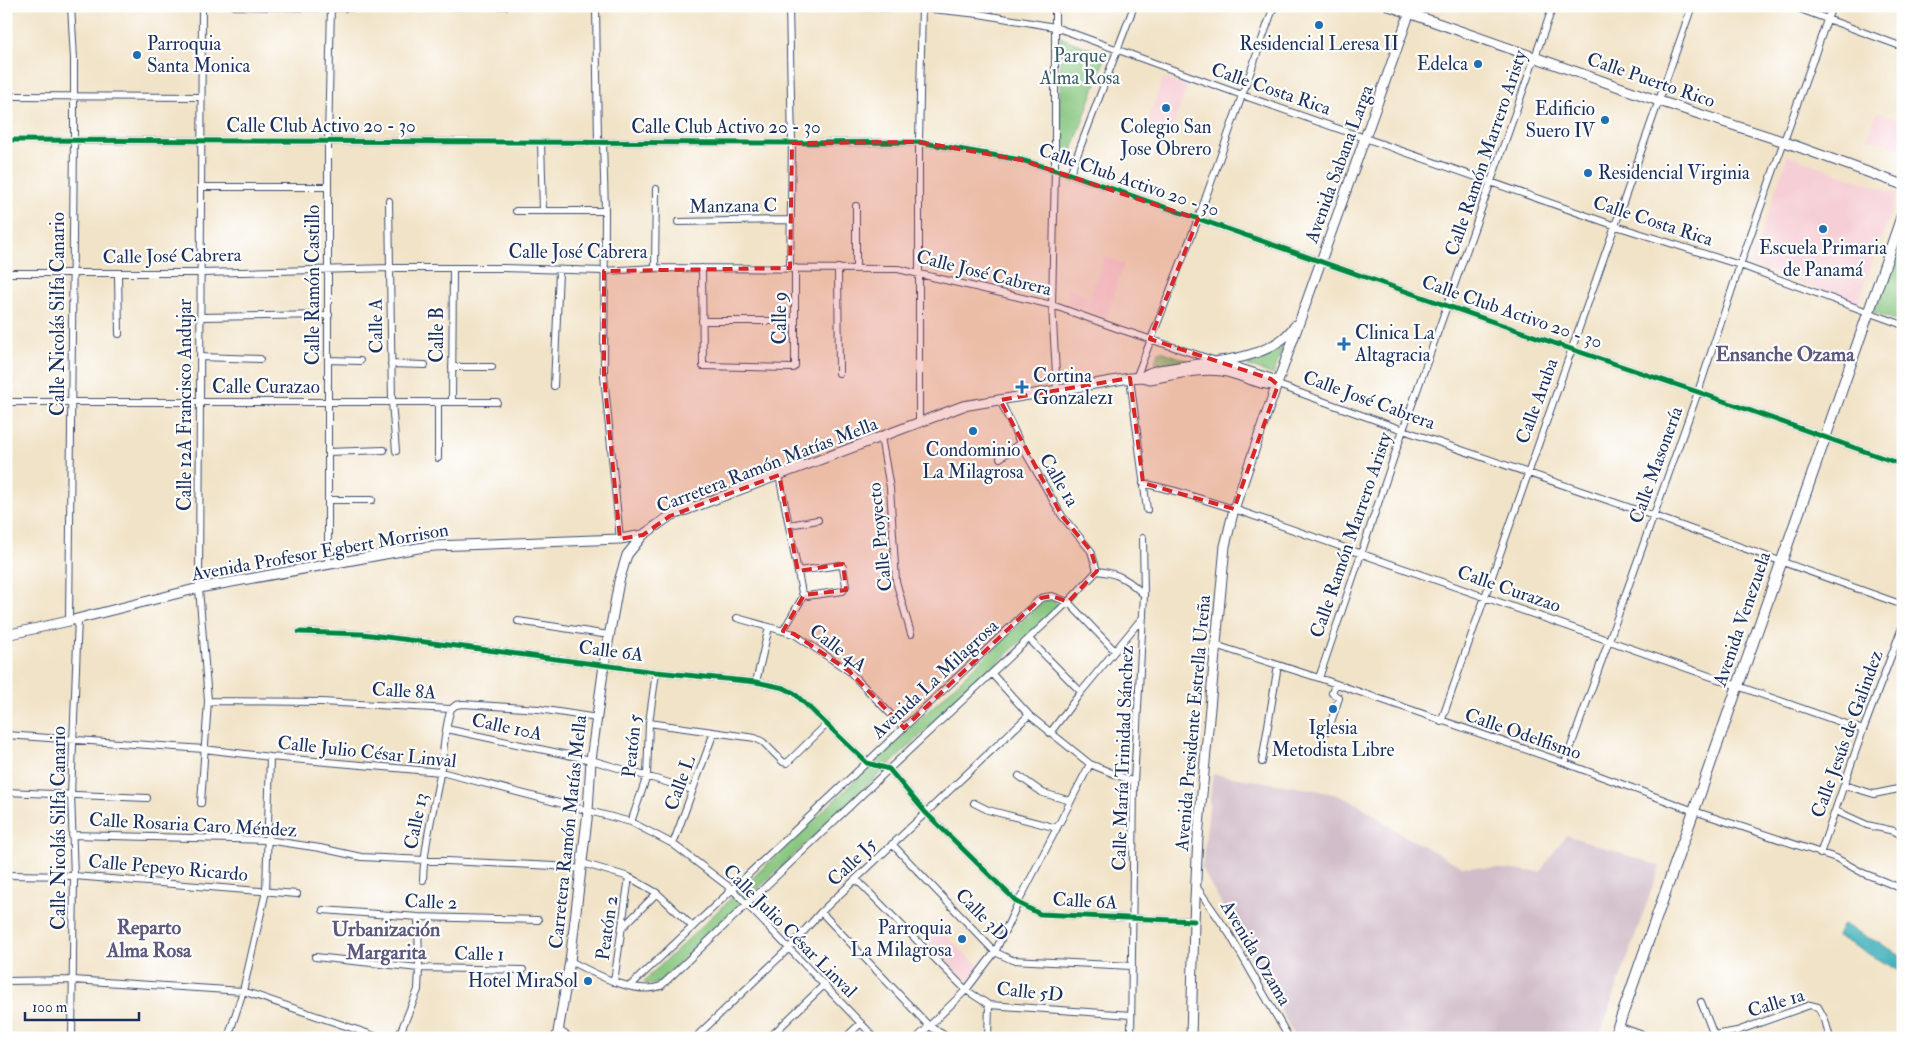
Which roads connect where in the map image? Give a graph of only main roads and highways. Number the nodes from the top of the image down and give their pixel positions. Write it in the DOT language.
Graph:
graph roads {
  1 [pos="1389,6"];
  2 [pos="1411,10"];
  3 [pos="1903,185"];
  4 [pos="1903,212"];
  5 [pos="1300,322"];
  6 [pos="1216,361"];
  7 [pos="1136,378"];
  8 [pos="1278,385"];
  9 [pos="1265,418"];
  10 [pos="643,535"];
  11 [pos="6,635"];
  12 [pos="558,1034"];
  13 [pos="1191,1038"];
  14 [pos="1614,1038"];
  1 -- 2 [label="main road, Calle Puerto Rico"];
  2 -- 3 [label="main road, Calle Puerto Rico"];
  2 -- 5 [label="main road, Avenida Sabana Larga"];
  4 -- 14 [label="main road, Avenida Venezuela"];
  5 -- 6 [label="main road, Carretera Ramón Matías Mella"];
  5 -- 8 [label="main road, Avenida Sabana Larga"];
  6 -- 7 [label="main road, Carretera Ramón Matías Mella"];
  6 -- 8 [label="main road, Calle José Cabrera"];
  7 -- 8 [label="main road, Carretera Ramón Matías Mella"];
  7 -- 10 [label="main road, Carretera Ramón Matías Mella"];
  8 -- 9 [label="main road, Avenida Sabana Larga"];
  9 -- 13 [label="main road, Avenida Presidente Estrella Ureña"];
  10 -- 11 [label="main road, Avenida Profesor Egbert Morrison"];
  10 -- 12 [label="main road, Carretera Ramón Matías Mella"];
}
